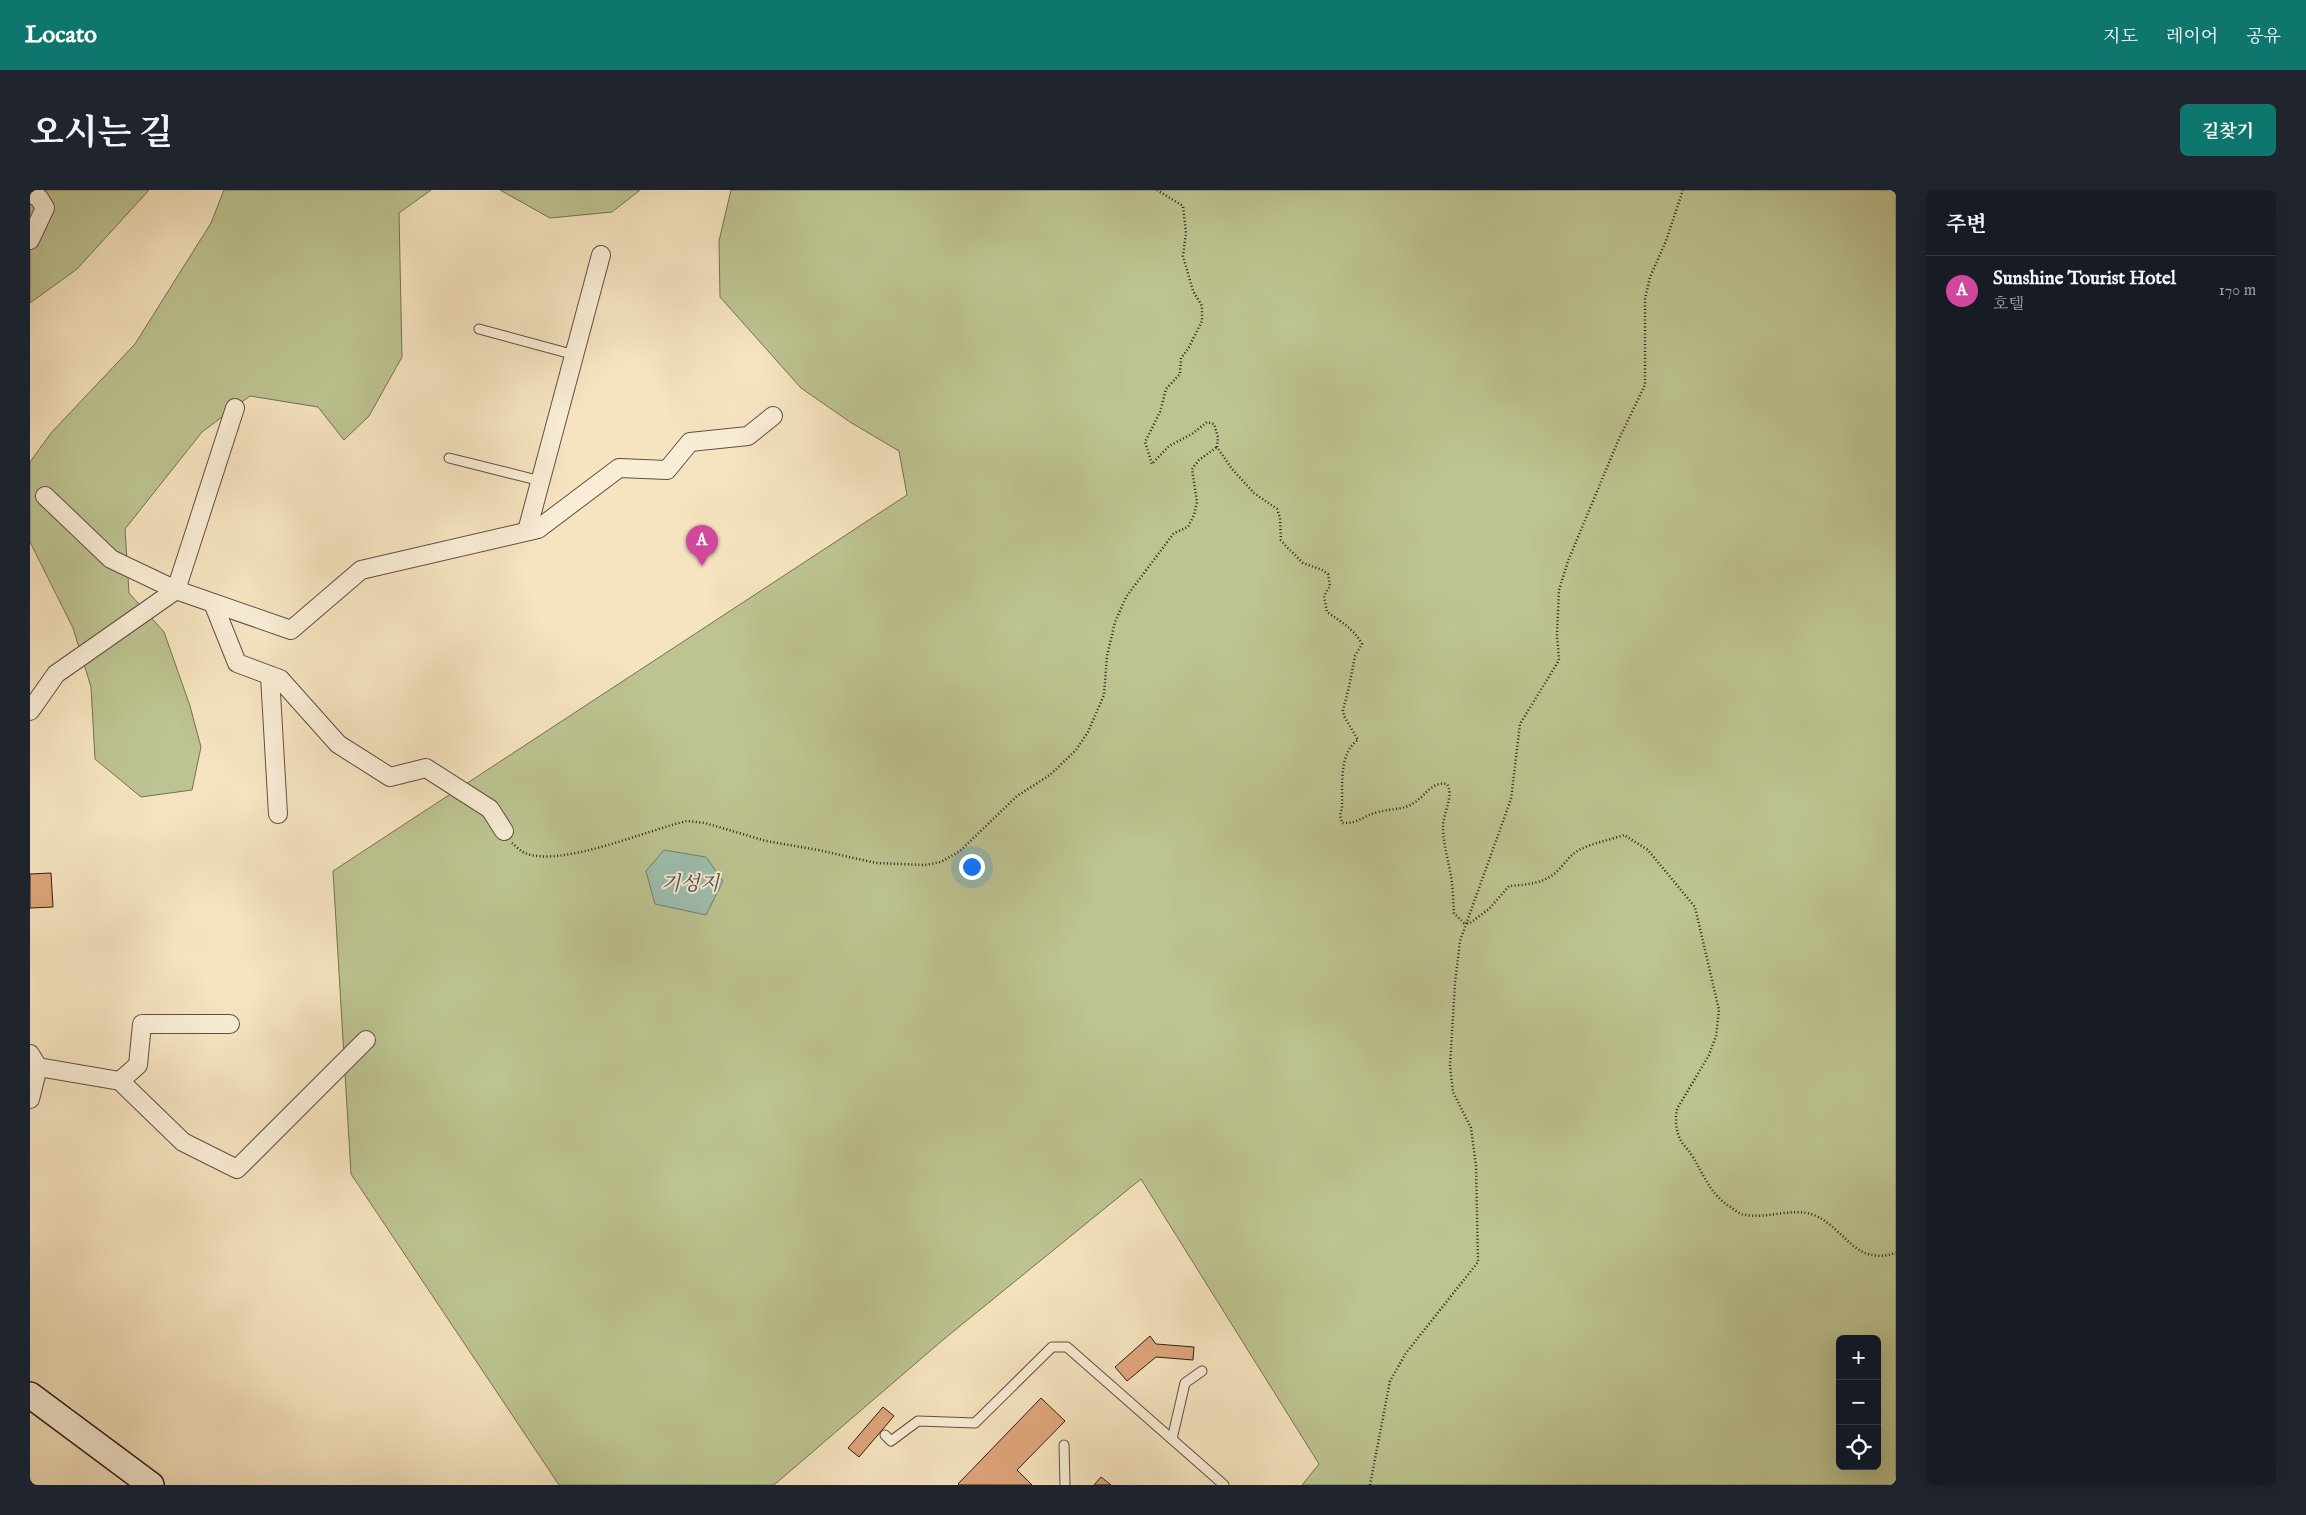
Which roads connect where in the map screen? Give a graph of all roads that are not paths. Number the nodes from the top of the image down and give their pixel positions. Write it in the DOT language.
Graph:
graph roads {
  1 [pos="30,194"];
  2 [pos="30,240"];
  3 [pos="601,255"];
  4 [pos="479,329"];
  5 [pos="574,355"];
  6 [pos="235,408"];
  7 [pos="773,416"];
  8 [pos="449,458"];
  9 [pos="541,481"];
  10 [pos="45,496"];
  11 [pos="527,531"];
  12 [pos="176,590"];
  13 [pos="213,603"];
  14 [pos="270,676"];
  15 [pos="30,711"];
  16 [pos="278,814"];
  17 [pos="504,831"];
  18 [pos="230,1024"];
  19 [pos="366,1040"];
  20 [pos="34,1060"];
  21 [pos="120,1081"];
  22 [pos="30,1099"];
  23 [pos="1202,1371"];
  24 [pos="30,1395"];
  25 [pos="885,1435"];
  26 [pos="1172,1439"];
  27 [pos="1064,1445"];
  28 [pos="151,1485"];
  29 [pos="1065,1485"];
  30 [pos="1224,1485"];
  1 -- 2 [label="street"];
  3 -- 5 [label="street"];
  4 -- 5 [label="lane"];
  5 -- 9 [label="street"];
  6 -- 12 [label="street"];
  7 -- 11 [label="street"];
  8 -- 9 [label="lane"];
  9 -- 11 [label="street"];
  10 -- 12 [label="street"];
  11 -- 13 [label="street"];
  12 -- 13 [label="street"];
  12 -- 15 [label="street"];
  13 -- 14 [label="street"];
  14 -- 16 [label="street"];
  14 -- 17 [label="street"];
  18 -- 21 [label="street"];
  19 -- 21 [label="street"];
  20 -- 21 [label="street"];
  20 -- 22 [label="street"];
  23 -- 26 [label="lane"];
  24 -- 28 [label="main road"];
  25 -- 26 [label="lane"];
  26 -- 30 [label="lane"];
  27 -- 29 [label="lane"];
}
